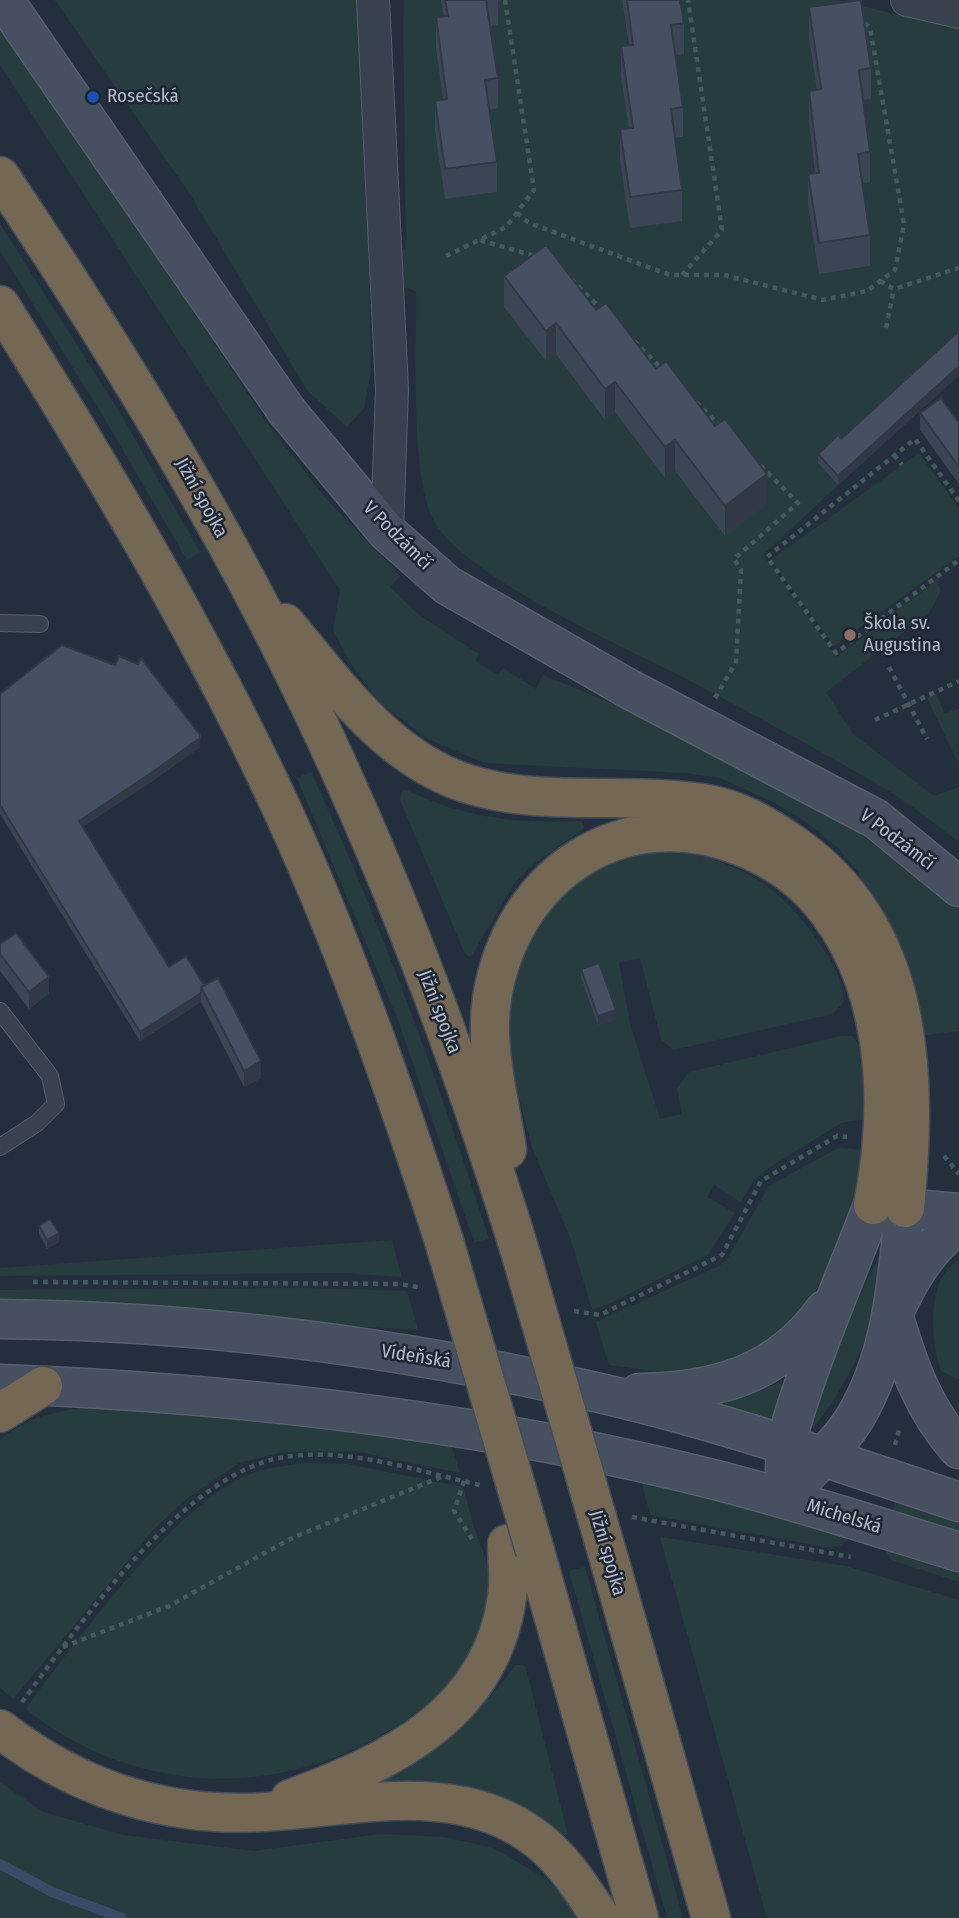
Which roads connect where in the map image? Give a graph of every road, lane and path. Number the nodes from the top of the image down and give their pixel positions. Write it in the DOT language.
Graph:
graph roads {
  1 [pos="4,0"];
  2 [pos="373,0"];
  3 [pos="505,0"];
  4 [pos="688,0"];
  5 [pos="907,0"];
  6 [pos="851,9"];
  7 [pos="959,12"];
  8 [pos="0,176"];
  9 [pos="517,213"];
  10 [pos="479,240"];
  11 [pos="446,256"];
  12 [pos="545,260"];
  13 [pos="959,268"];
  14 [pos="566,274"];
  15 [pos="681,275"];
  16 [pos="880,281"];
  17 [pos="894,289"];
  18 [pos="0,305"];
  19 [pos="605,312"];
  20 [pos="886,328"];
  21 [pos="624,331"];
  22 [pos="672,379"];
  23 [pos="692,398"];
  24 [pos="731,436"];
  25 [pos="750,455"];
  26 [pos="894,455"];
  27 [pos="902,465"];
  28 [pos="956,499"];
  29 [pos="387,532"];
  30 [pos="957,560"];
  31 [pos="243,574"];
  32 [pos="0,623"];
  33 [pos="40,624"];
  34 [pos="889,667"];
  35 [pos="959,681"];
  36 [pos="908,702"];
  37 [pos="712,705"];
  38 [pos="875,720"];
  39 [pos="927,739"];
  40 [pos="959,887"];
  41 [pos="0,1011"];
  42 [pos="0,1147"];
  43 [pos="889,1206"];
  44 [pos="959,1213"];
  45 [pos="959,1224"];
  46 [pos="522,1258"];
  47 [pos="835,1297"];
  48 [pos="893,1314"];
  49 [pos="0,1320"];
  50 [pos="0,1384"];
  51 [pos="43,1386"];
  52 [pos="606,1394"];
  53 [pos="0,1413"];
  54 [pos="902,1416"];
  55 [pos="785,1445"];
  56 [pos="959,1449"];
  57 [pos="893,1450"];
  58 [pos="822,1457"];
  59 [pos="442,1477"];
  60 [pos="464,1481"];
  61 [pos="491,1487"];
  62 [pos="784,1499"];
  63 [pos="959,1502"];
  64 [pos="624,1516"];
  65 [pos="506,1547"];
  66 [pos="959,1552"];
  67 [pos="859,1559"];
  68 [pos="63,1647"];
  69 [pos="10,1716"];
  70 [pos="252,1813"];
  71 [pos="601,1918"];
  72 [pos="639,1918"];
  73 [pos="711,1918"];
  1 -- 29 [label="street, V Podzámčí"];
  2 -- 29 [label="street"];
  3 -- 9 [label="path"];
  4 -- 15 [label="path"];
  5 -- 7 [label="street"];
  6 -- 16 [label="path"];
  8 -- 31 [label="highway, Jižní spojka"];
  9 -- 10 [label="path"];
  9 -- 15 [label="path"];
  10 -- 11 [label="path"];
  10 -- 12 [label="path"];
  13 -- 17 [label="path"];
  14 -- 19 [label="path"];
  15 -- 16 [label="path"];
  16 -- 17 [label="path"];
  17 -- 20 [label="path"];
  18 -- 65 [label="highway, bridge"];
  21 -- 22 [label="path"];
  23 -- 24 [label="path"];
  25 -- 37 [label="path"];
  26 -- 27 [label="path"];
  26 -- 28 [label="path"];
  26 -- 30 [label="path"];
  29 -- 40 [label="street, V Podzámčí"];
  31 -- 43 [label="highway"];
  31 -- 46 [label="highway, Jižní spojka"];
  32 -- 33 [label="lane"];
  34 -- 36 [label="path"];
  35 -- 36 [label="path"];
  36 -- 38 [label="path"];
  36 -- 39 [label="path"];
  41 -- 42 [label="lane"];
  43 -- 44 [label="street"];
  43 -- 46 [label="highway"];
  43 -- 47 [label="street"];
  43 -- 48 [label="street"];
  45 -- 48 [label="street"];
  46 -- 73 [label="highway, Jižní spojka, bridge"];
  47 -- 52 [label="street"];
  47 -- 55 [label="street"];
  48 -- 56 [label="street"];
  48 -- 58 [label="street"];
  49 -- 52 [label="street, Vídeňská"];
  50 -- 51 [label="street"];
  51 -- 53 [label="highway"];
  51 -- 62 [label="street, Michelská"];
  52 -- 55 [label="street, Vídeňská"];
  54 -- 57 [label="path"];
  55 -- 58 [label="street, Vídeňská"];
  55 -- 62 [label="street"];
  58 -- 62 [label="street"];
  58 -- 63 [label="street"];
  59 -- 60 [label="path"];
  59 -- 68 [label="path"];
  59 -- 68 [label="path"];
  60 -- 61 [label="path"];
  60 -- 65 [label="path"];
  62 -- 66 [label="street, Michelská"];
  64 -- 67 [label="path"];
  65 -- 70 [label="highway"];
  65 -- 72 [label="highway"];
  68 -- 69 [label="path"];
  69 -- 70 [label="highway"];
  70 -- 71 [label="highway"];
}
